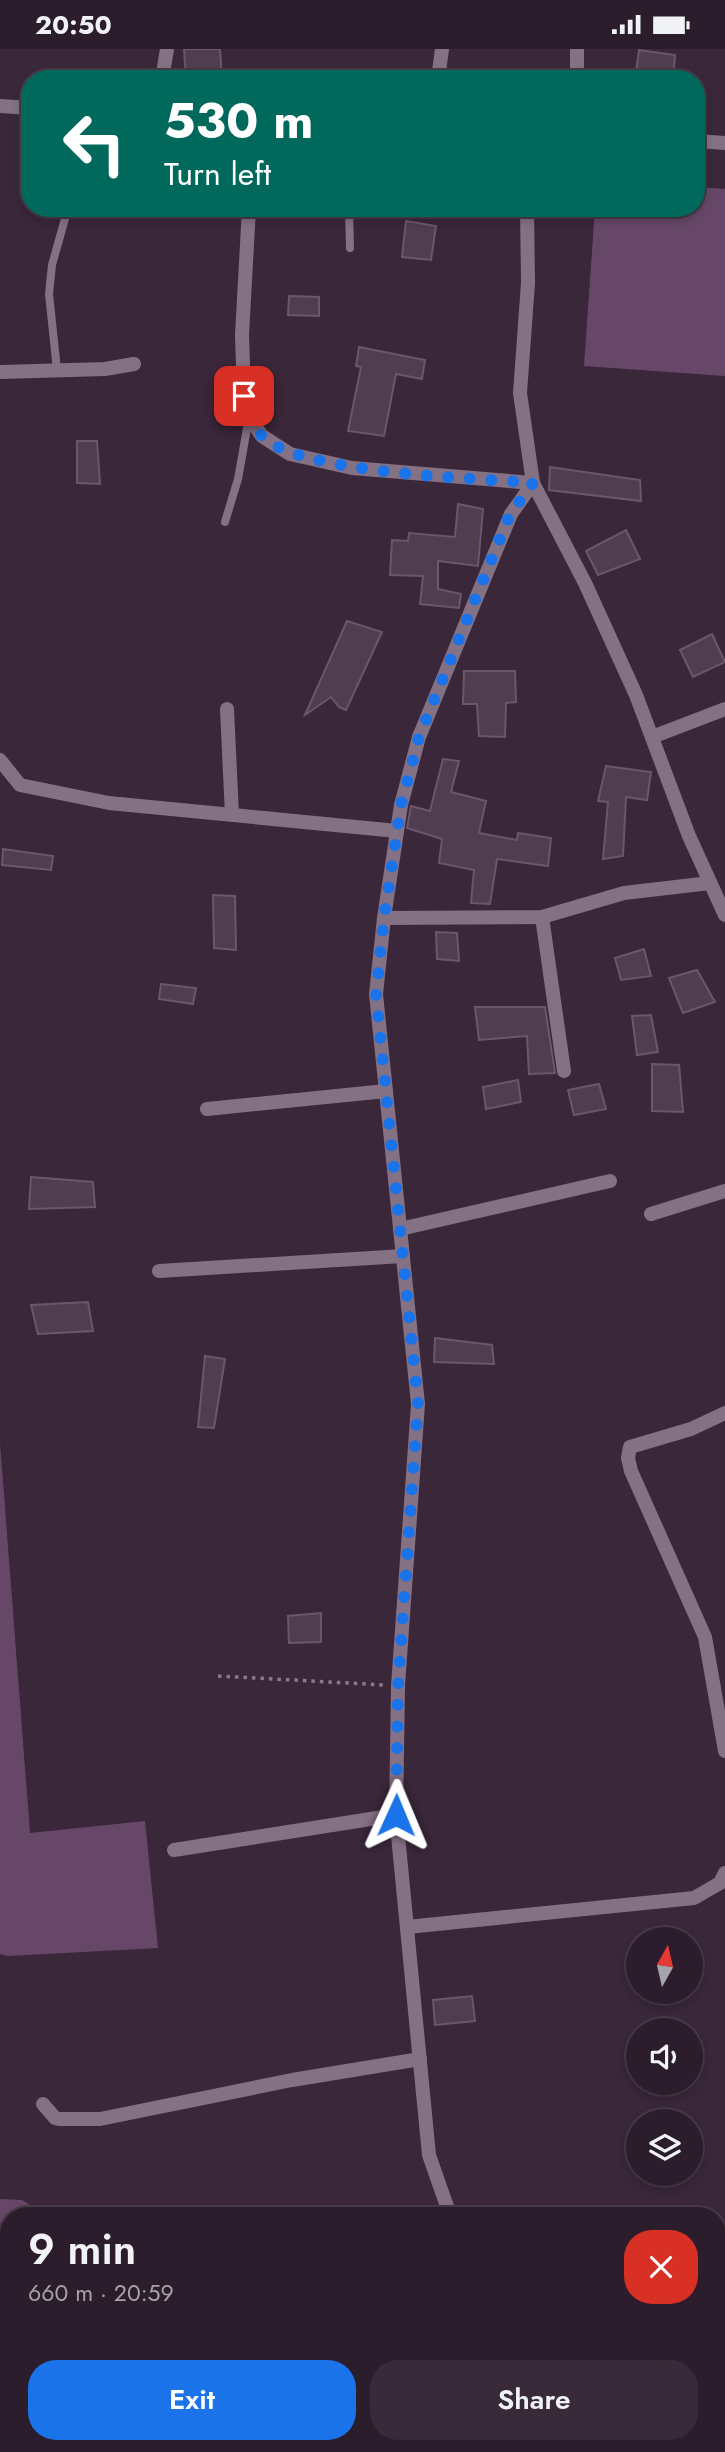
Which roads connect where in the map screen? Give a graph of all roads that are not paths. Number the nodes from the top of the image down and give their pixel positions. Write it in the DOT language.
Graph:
graph roads {
  1 [pos="167,49"];
  2 [pos="442,49"];
  3 [pos="577,49"];
  4 [pos="164,70"];
  5 [pos="439,70"];
  6 [pos="577,70"];
  7 [pos="0,106"];
  8 [pos="21,107"];
  9 [pos="705,142"];
  10 [pos="725,143"];
  11 [pos="65,217"];
  12 [pos="249,217"];
  13 [pos="349,217"];
  14 [pos="527,217"];
  15 [pos="350,248"];
  16 [pos="134,364"];
  17 [pos="57,370"];
  18 [pos="0,372"];
  19 [pos="249,417"];
  20 [pos="533,483"];
  21 [pos="225,522"];
  22 [pos="227,709"];
  23 [pos="725,709"];
  24 [pos="652,737"];
  25 [pos="0,760"];
  26 [pos="232,815"];
  27 [pos="397,831"];
  28 [pos="710,883"];
  29 [pos="725,915"];
  30 [pos="542,916"];
  31 [pos="384,918"];
  32 [pos="564,1072"];
  33 [pos="386,1091"];
  34 [pos="207,1109"];
  35 [pos="610,1181"];
  36 [pos="725,1191"];
  37 [pos="651,1214"];
  38 [pos="400,1229"];
  39 [pos="403,1256"];
  40 [pos="159,1271"];
  41 [pos="725,1413"];
  42 [pos="725,1751"];
  43 [pos="396,1815"];
  44 [pos="174,1850"];
  45 [pos="725,1873"];
  46 [pos="407,1927"];
  47 [pos="420,2059"];
  48 [pos="43,2104"];
  49 [pos="447,2207"];
  1 -- 4 [label="street"];
  2 -- 5 [label="street"];
  3 -- 6 [label="street"];
  7 -- 8 [label="street"];
  9 -- 10 [label="street"];
  11 -- 17 [label="lane"];
  12 -- 19 [label="street"];
  13 -- 15 [label="lane"];
  14 -- 20 [label="street"];
  16 -- 17 [label="street"];
  17 -- 18 [label="street"];
  19 -- 20 [label="street"];
  19 -- 21 [label="lane"];
  20 -- 24 [label="street"];
  20 -- 27 [label="street"];
  22 -- 26 [label="street"];
  23 -- 24 [label="street"];
  24 -- 28 [label="street"];
  25 -- 26 [label="street"];
  26 -- 27 [label="street"];
  27 -- 31 [label="street"];
  28 -- 29 [label="street"];
  28 -- 30 [label="street"];
  30 -- 31 [label="street"];
  30 -- 32 [label="street"];
  31 -- 33 [label="street"];
  33 -- 34 [label="street"];
  33 -- 38 [label="street"];
  35 -- 38 [label="street"];
  36 -- 37 [label="street"];
  38 -- 39 [label="street"];
  39 -- 40 [label="street"];
  39 -- 43 [label="street"];
  41 -- 42 [label="street"];
  43 -- 44 [label="street"];
  43 -- 46 [label="street"];
  45 -- 46 [label="street"];
  46 -- 47 [label="street"];
  47 -- 48 [label="street"];
  47 -- 49 [label="street"];
}
